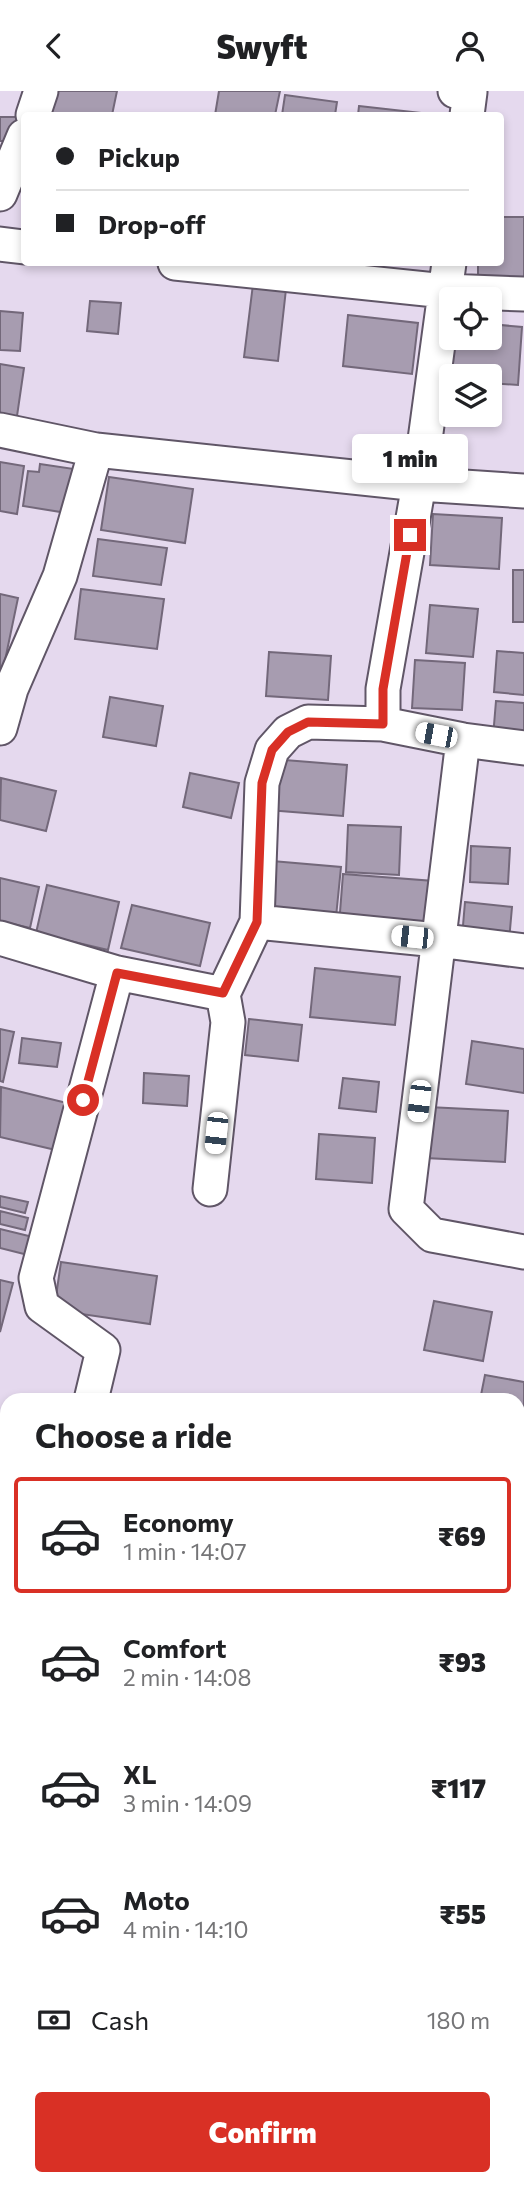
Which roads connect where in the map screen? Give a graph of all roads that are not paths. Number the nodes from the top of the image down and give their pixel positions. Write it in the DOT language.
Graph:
graph roads {
  1 [pos="41,91"];
  2 [pos="455,91"];
  3 [pos="34,112"];
  4 [pos="467,112"];
  5 [pos="21,143"];
  6 [pos="0,194"];
  7 [pos="0,244"];
  8 [pos="21,247"];
  9 [pos="233,266"];
  10 [pos="447,277"];
  11 [pos="524,294"];
  12 [pos="0,430"];
  13 [pos="96,450"];
  14 [pos="419,484"];
  15 [pos="524,491"];
  16 [pos="383,724"];
  17 [pos="0,728"];
  18 [pos="463,740"];
  19 [pos="524,748"];
  20 [pos="257,922"];
  21 [pos="0,938"];
  22 [pos="437,940"];
  23 [pos="524,951"];
  24 [pos="117,973"];
  25 [pos="223,993"];
  26 [pos="210,1189"];
  27 [pos="524,1252"];
  28 [pos="93,1393"];
  1 -- 3 [label="street"];
  2 -- 4 [label="street"];
  5 -- 6 [label="street"];
  7 -- 8 [label="street"];
  9 -- 10 [label="street"];
  10 -- 11 [label="street"];
  10 -- 14 [label="street"];
  12 -- 13 [label="street"];
  13 -- 14 [label="street"];
  13 -- 17 [label="street"];
  14 -- 15 [label="street"];
  14 -- 16 [label="street"];
  16 -- 18 [label="street"];
  16 -- 20 [label="street"];
  18 -- 19 [label="street"];
  18 -- 22 [label="street"];
  20 -- 22 [label="street"];
  20 -- 25 [label="street"];
  21 -- 24 [label="street"];
  22 -- 23 [label="street"];
  22 -- 27 [label="street"];
  24 -- 25 [label="street"];
  24 -- 28 [label="street"];
  25 -- 26 [label="street"];
}
